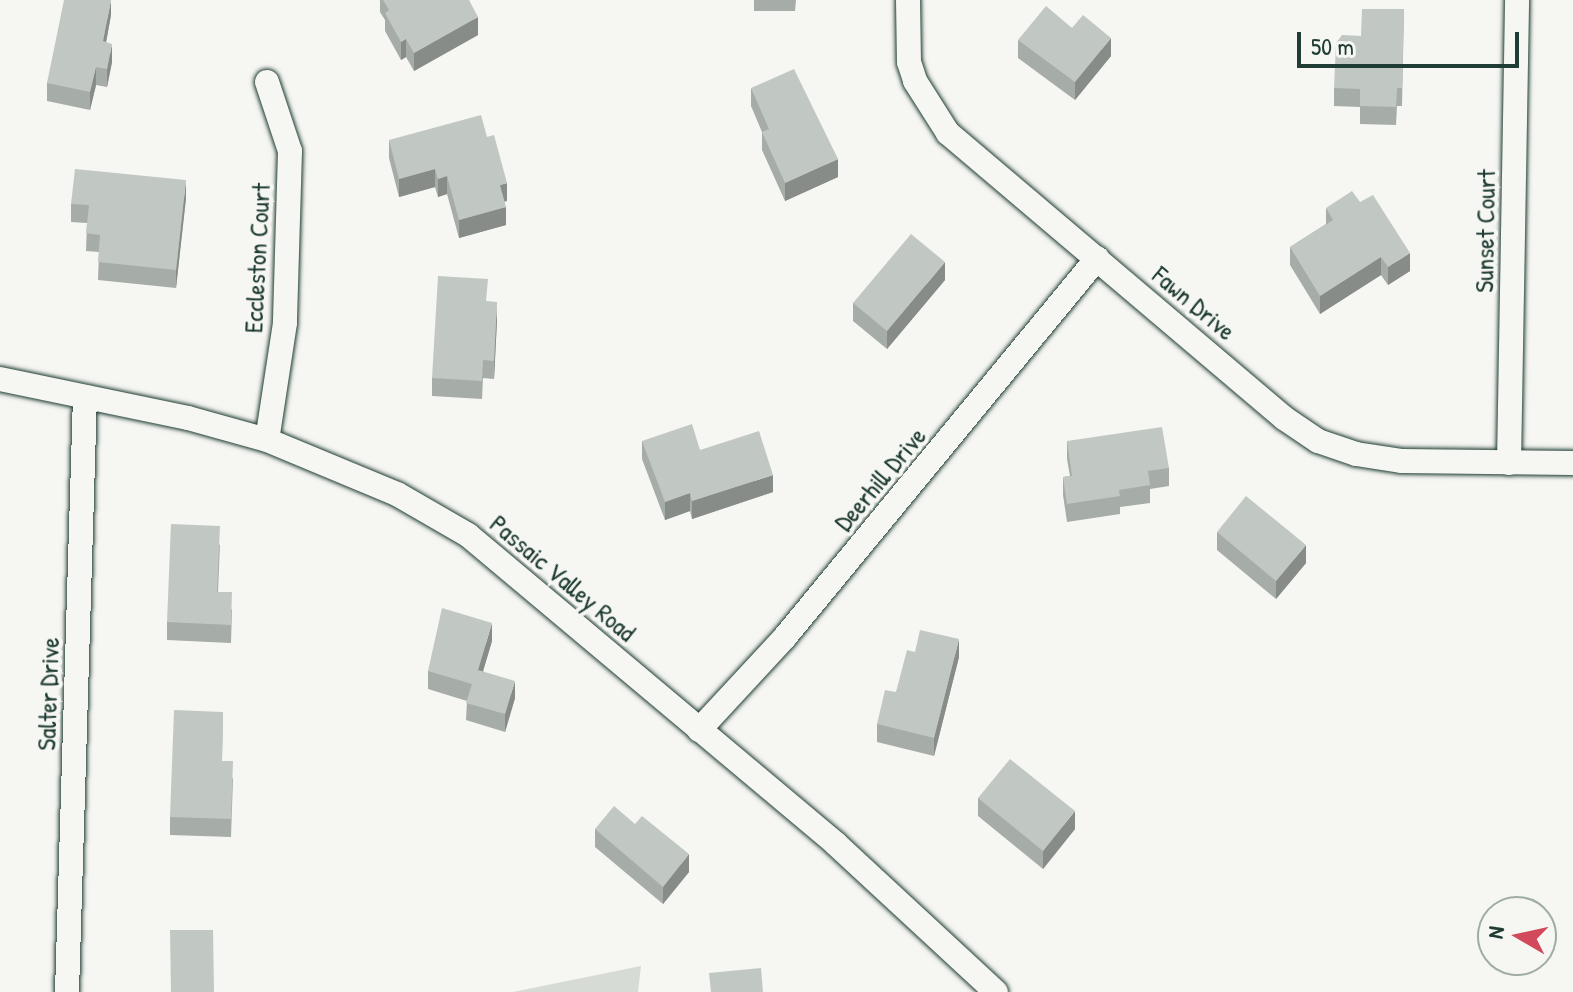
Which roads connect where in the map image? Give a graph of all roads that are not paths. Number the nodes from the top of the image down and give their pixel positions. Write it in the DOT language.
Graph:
graph roads {
  1 [pos="908,0"];
  2 [pos="1517,0"];
  3 [pos="267,82"];
  4 [pos="1097,258"];
  5 [pos="0,379"];
  6 [pos="85,397"];
  7 [pos="267,440"];
  8 [pos="1509,463"];
  9 [pos="1573,463"];
  10 [pos="699,730"];
  11 [pos="67,992"];
  12 [pos="996,992"];
  1 -- 4 [label="street, Fawn Drive"];
  2 -- 8 [label="street, Sunset Court"];
  3 -- 7 [label="street, Eccleston Court"];
  4 -- 8 [label="street, Fawn Drive"];
  4 -- 10 [label="street, Deerhill Drive"];
  5 -- 6 [label="street, Passaic Valley Road"];
  6 -- 7 [label="street, Passaic Valley Road"];
  6 -- 11 [label="street, Salter Drive"];
  7 -- 10 [label="street, Passaic Valley Road"];
  8 -- 9 [label="street, Fawn Drive"];
  10 -- 12 [label="street, Passaic Valley Road"];
}
